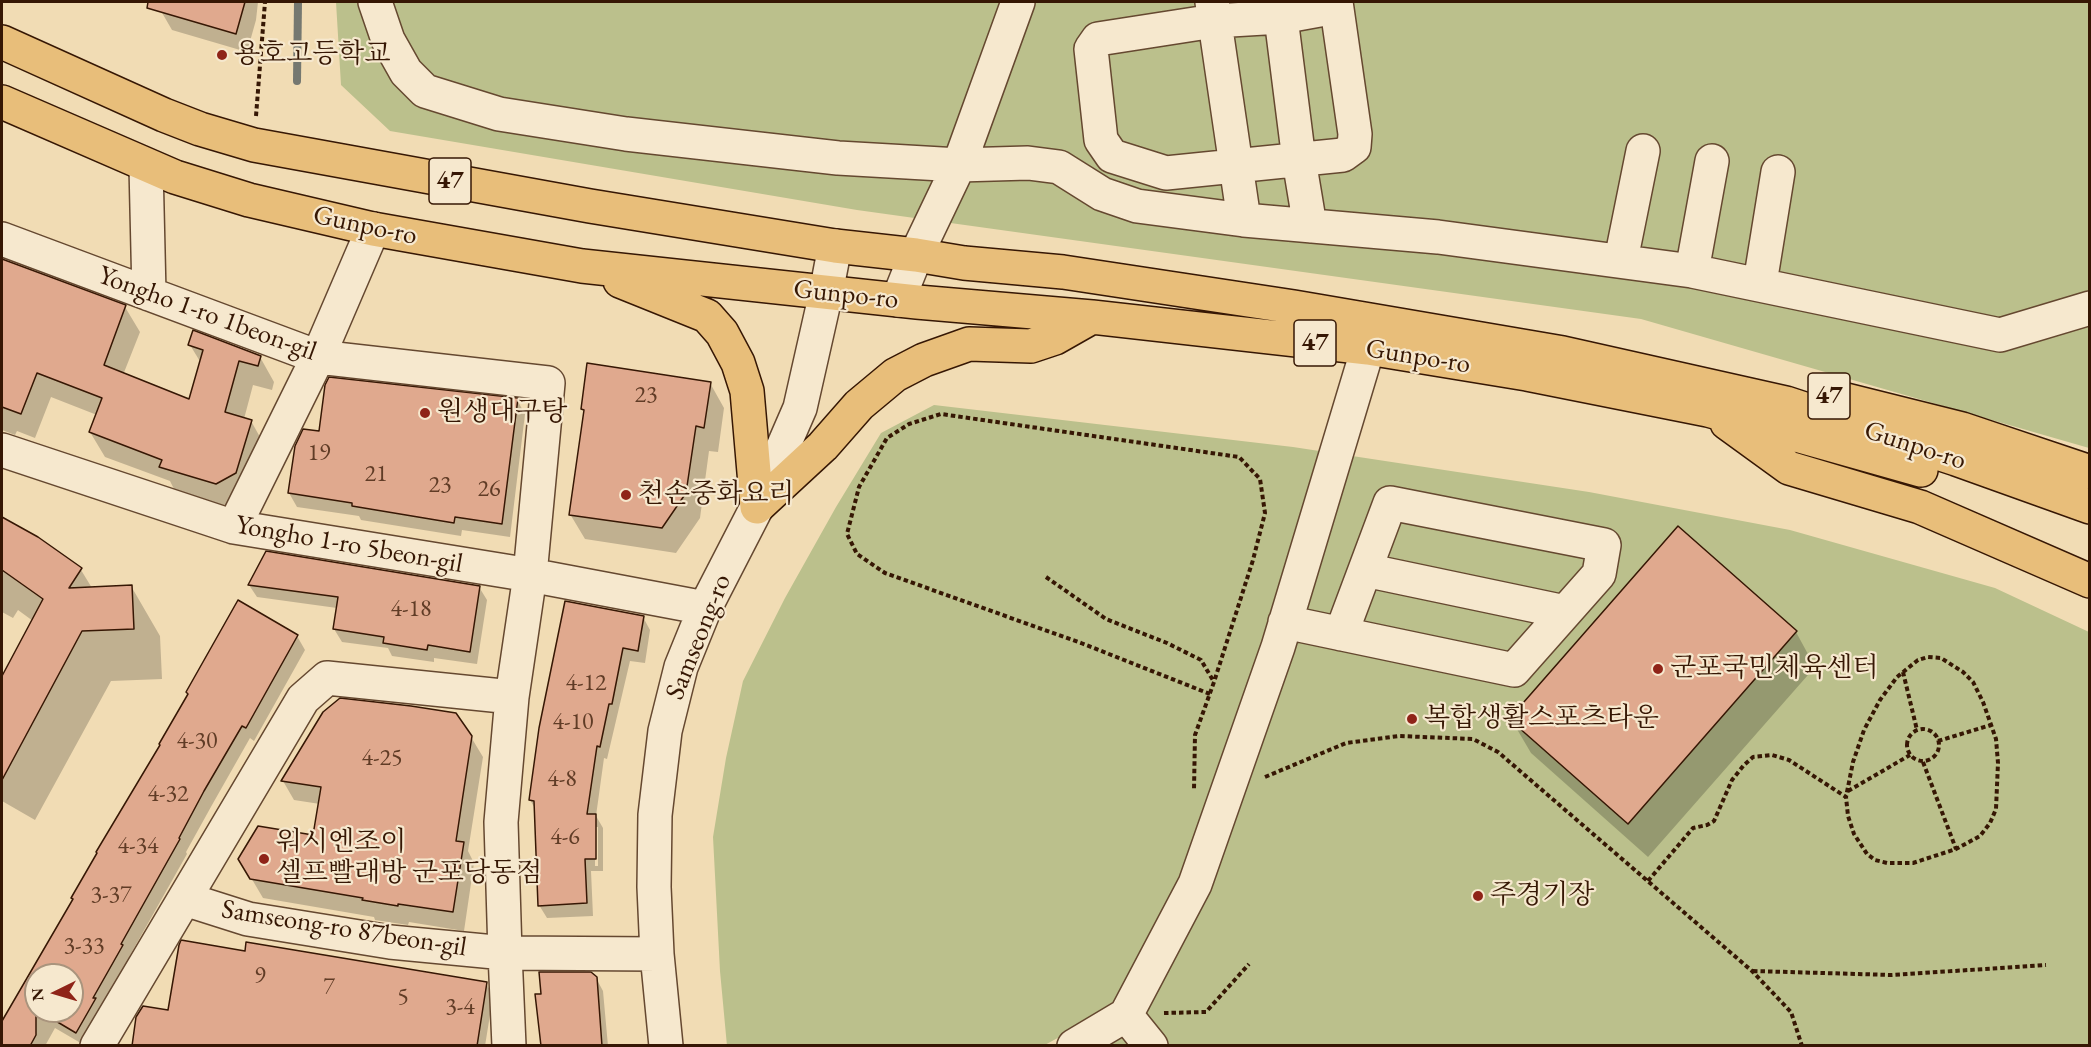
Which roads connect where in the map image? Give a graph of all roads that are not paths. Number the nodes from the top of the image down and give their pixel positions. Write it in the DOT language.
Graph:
graph roads {
  1 [pos="375,2"];
  2 [pos="1018,2"];
  3 [pos="1336,4"];
  4 [pos="1280,9"];
  5 [pos="1213,11"];
  6 [pos="2,42"];
  7 [pos="2,102"];
  8 [pos="1643,151"];
  9 [pos="1299,160"];
  10 [pos="1712,161"];
  11 [pos="959,165"];
  12 [pos="146,166"];
  13 [pos="1236,167"];
  14 [pos="1778,172"];
  15 [pos="1244,220"];
  16 [pos="1310,226"];
  17 [pos="373,229"];
  18 [pos="2,239"];
  19 [pos="835,246"];
  20 [pos="916,255"];
  21 [pos="1621,260"];
  22 [pos="582,266"];
  23 [pos="1692,271"];
  24 [pos="1760,283"];
  25 [pos="826,293"];
  26 [pos="148,294"];
  27 [pos="898,300"];
  28 [pos="1294,307"];
  29 [pos="2090,308"];
  30 [pos="1092,317"];
  31 [pos="1137,323"];
  32 [pos="1368,348"];
  33 [pos="1563,353"];
  34 [pos="318,357"];
  35 [pos="1708,410"];
  36 [pos="2,450"];
  37 [pos="2090,472"];
  38 [pos="757,507"];
  39 [pos="2090,507"];
  40 [pos="234,527"];
  41 [pos="2090,531"];
  42 [pos="1365,570"];
  43 [pos="530,575"];
  44 [pos="2090,581"];
  45 [pos="705,608"];
  46 [pos="1565,612"];
  47 [pos="1285,622"];
  48 [pos="1341,634"];
  49 [pos="512,698"];
  50 [pos="185,899"];
  51 [pos="505,954"];
  52 [pos="657,954"];
  53 [pos="1126,1015"];
  54 [pos="97,1046"];
  55 [pos="509,1046"];
  56 [pos="666,1046"];
  57 [pos="1074,1046"];
  58 [pos="1151,1046"];
  1 -- 11 [label="street"];
  2 -- 11 [label="street"];
  3 -- 4 [label="street"];
  3 -- 9 [label="street"];
  4 -- 5 [label="street"];
  4 -- 9 [label="street"];
  5 -- 13 [label="street"];
  5 -- 13 [label="street"];
  6 -- 19 [label="main road, Gunpo-ro / 47"];
  7 -- 12 [label="main road, Gunpo-ro / 47"];
  8 -- 21 [label="street"];
  9 -- 13 [label="street"];
  9 -- 16 [label="street"];
  10 -- 23 [label="street"];
  11 -- 15 [label="street"];
  11 -- 20 [label="street"];
  12 -- 17 [label="main road, Gunpo-ro / 47"];
  12 -- 26 [label="street"];
  13 -- 15 [label="street"];
  14 -- 24 [label="street"];
  15 -- 16 [label="street"];
  16 -- 21 [label="street"];
  17 -- 22 [label="main road, Gunpo-ro / 47"];
  17 -- 34 [label="street"];
  18 -- 26 [label="street, Yongho 1-ro 1beon-gil"];
  19 -- 20 [label="main road, Gunpo-ro / 47"];
  19 -- 25 [label="street, Samseong-ro"];
  20 -- 27 [label="street"];
  20 -- 28 [label="main road, Gunpo-ro / 47"];
  21 -- 23 [label="street"];
  22 -- 25 [label="main road, Gunpo-ro / 47"];
  22 -- 38 [label="main road"];
  23 -- 24 [label="street"];
  24 -- 29 [label="street"];
  25 -- 27 [label="main road, Gunpo-ro / 47"];
  25 -- 38 [label="street, Samseong-ro"];
  26 -- 34 [label="street, Yongho 1-ro 1beon-gil"];
  27 -- 30 [label="main road, Gunpo-ro / 47"];
  28 -- 31 [label="main road"];
  28 -- 33 [label="main road, Gunpo-ro / 47"];
  30 -- 31 [label="main road, Gunpo-ro / 47"];
  30 -- 38 [label="main road"];
  31 -- 32 [label="main road, Gunpo-ro / 47"];
  32 -- 35 [label="main road, Gunpo-ro / 47"];
  32 -- 47 [label="street"];
  33 -- 37 [label="main road, Gunpo-ro / 47"];
  33 -- 39 [label="main road, Gunpo-ro / 47"];
  34 -- 40 [label="street"];
  34 -- 43 [label="street, Yongho 1-ro 1beon-gil"];
  35 -- 41 [label="main road, Gunpo-ro / 47"];
  35 -- 44 [label="main road, Gunpo-ro / 47"];
  36 -- 40 [label="street, Yongho 1-ro 5beon-gil"];
  38 -- 45 [label="street, Samseong-ro"];
  40 -- 43 [label="street, Yongho 1-ro 5beon-gil"];
  42 -- 46 [label="street"];
  42 -- 46 [label="street"];
  42 -- 48 [label="street"];
  43 -- 45 [label="street, Yongho 1-ro 5beon-gil"];
  43 -- 49 [label="street"];
  45 -- 52 [label="street, Samseong-ro"];
  46 -- 48 [label="street"];
  47 -- 48 [label="street"];
  47 -- 53 [label="street"];
  49 -- 50 [label="street, Samseong-ro 87beon-gil"];
  49 -- 51 [label="street, Samseong-ro 87beon-gil"];
  50 -- 51 [label="street, Samseong-ro 87beon-gil"];
  50 -- 54 [label="street, Samseong-ro 87beon-gil"];
  51 -- 52 [label="street, Samseong-ro 87beon-gil"];
  51 -- 55 [label="street, Samseong-ro 87beon-gil"];
  52 -- 56 [label="street, Samseong-ro"];
  53 -- 57 [label="street"];
  53 -- 58 [label="street"];
}
